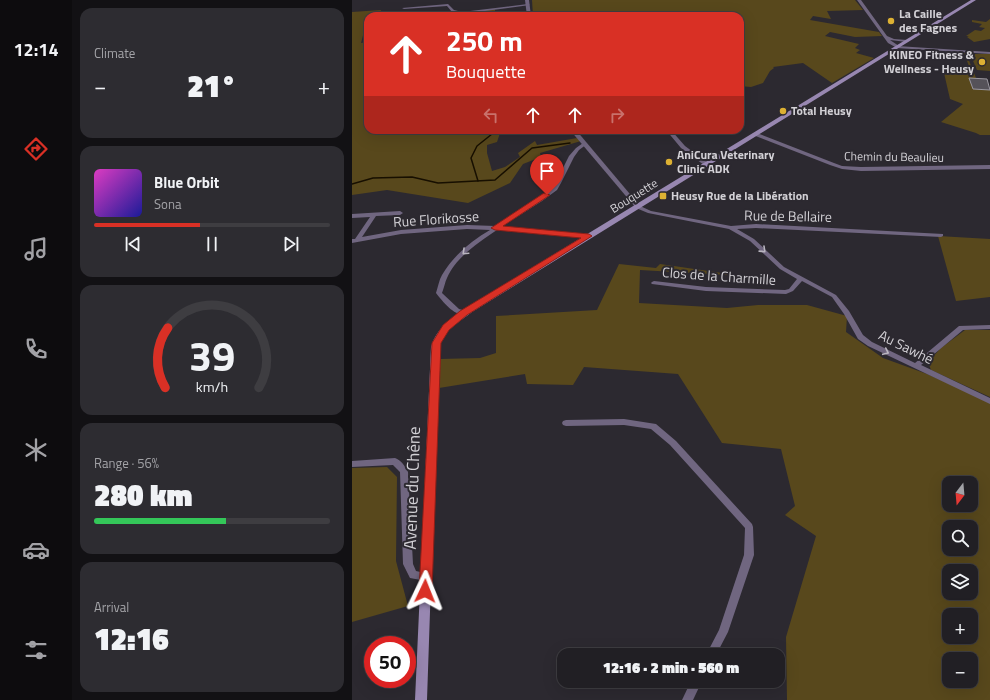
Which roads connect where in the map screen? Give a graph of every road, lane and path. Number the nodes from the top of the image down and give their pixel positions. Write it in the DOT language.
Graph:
graph roads {
  1 [pos="859,0"];
  2 [pos="974,0"];
  3 [pos="527,2"];
  4 [pos="404,8"];
  5 [pos="458,12"];
  6 [pos="468,12"];
  7 [pos="528,12"];
  8 [pos="889,39"];
  9 [pos="906,41"];
  10 [pos="897,46"];
  11 [pos="990,53"];
  12 [pos="576,134"];
  13 [pos="672,134"];
  14 [pos="755,134"];
  15 [pos="585,144"];
  16 [pos="706,164"];
  17 [pos="990,167"];
  18 [pos="638,207"];
  19 [pos="400,213"];
  20 [pos="375,214"];
  21 [pos="352,216"];
  22 [pos="495,228"];
  23 [pos="731,228"];
  24 [pos="941,235"];
  25 [pos="589,236"];
  26 [pos="354,241"];
  27 [pos="800,279"];
  28 [pos="654,283"];
  29 [pos="464,313"];
  30 [pos="990,327"];
  31 [pos="916,366"];
  32 [pos="990,401"];
  33 [pos="566,423"];
  34 [pos="352,464"];
  35 [pos="426,576"];
  36 [pos="715,648"];
  37 [pos="693,688"];
  38 [pos="421,700"];
  39 [pos="687,700"];
  1 -- 8 [label="street"];
  2 -- 9 [label="main road, Bouquette"];
  3 -- 6 [label="street"];
  3 -- 7 [label="street"];
  4 -- 5 [label="street"];
  8 -- 9 [label="street"];
  8 -- 10 [label="street"];
  9 -- 10 [label="main road, Bouquette"];
  10 -- 11 [label="street"];
  10 -- 14 [label="main road, Bouquette"];
  12 -- 15 [label="street"];
  13 -- 16 [label="street"];
  14 -- 16 [label="main road, Bouquette"];
  14 -- 17 [label="street, Chemin du Beaulieu"];
  15 -- 18 [label="street"];
  15 -- 22 [label="street"];
  16 -- 18 [label="main road, Bouquette"];
  18 -- 23 [label="street, Rue de Bellaire"];
  18 -- 25 [label="main road, Bouquette"];
  19 -- 20 [label="street, Rue Florikosse"];
  20 -- 21 [label="street, Rue Florikosse"];
  20 -- 26 [label="street, Rue Florikosse"];
  22 -- 25 [label="street, Rue Florikosse"];
  22 -- 26 [label="street, Rue Florikosse"];
  22 -- 29 [label="street, one-way"];
  23 -- 24 [label="street, Rue de Bellaire"];
  23 -- 27 [label="street, Au Sawhé, one-way"];
  25 -- 29 [label="main road, Bouquette"];
  27 -- 28 [label="street, Clos de la Charmille"];
  27 -- 31 [label="street, Au Sawhé, one-way"];
  29 -- 35 [label="main road, Avenue du Chêne"];
  30 -- 31 [label="street"];
  31 -- 32 [label="street, Au Sawhé"];
  33 -- 36 [label="street"];
  34 -- 35 [label="street"];
  35 -- 38 [label="main road, Avenue du Chêne"];
  37 -- 39 [label="street"];
}
